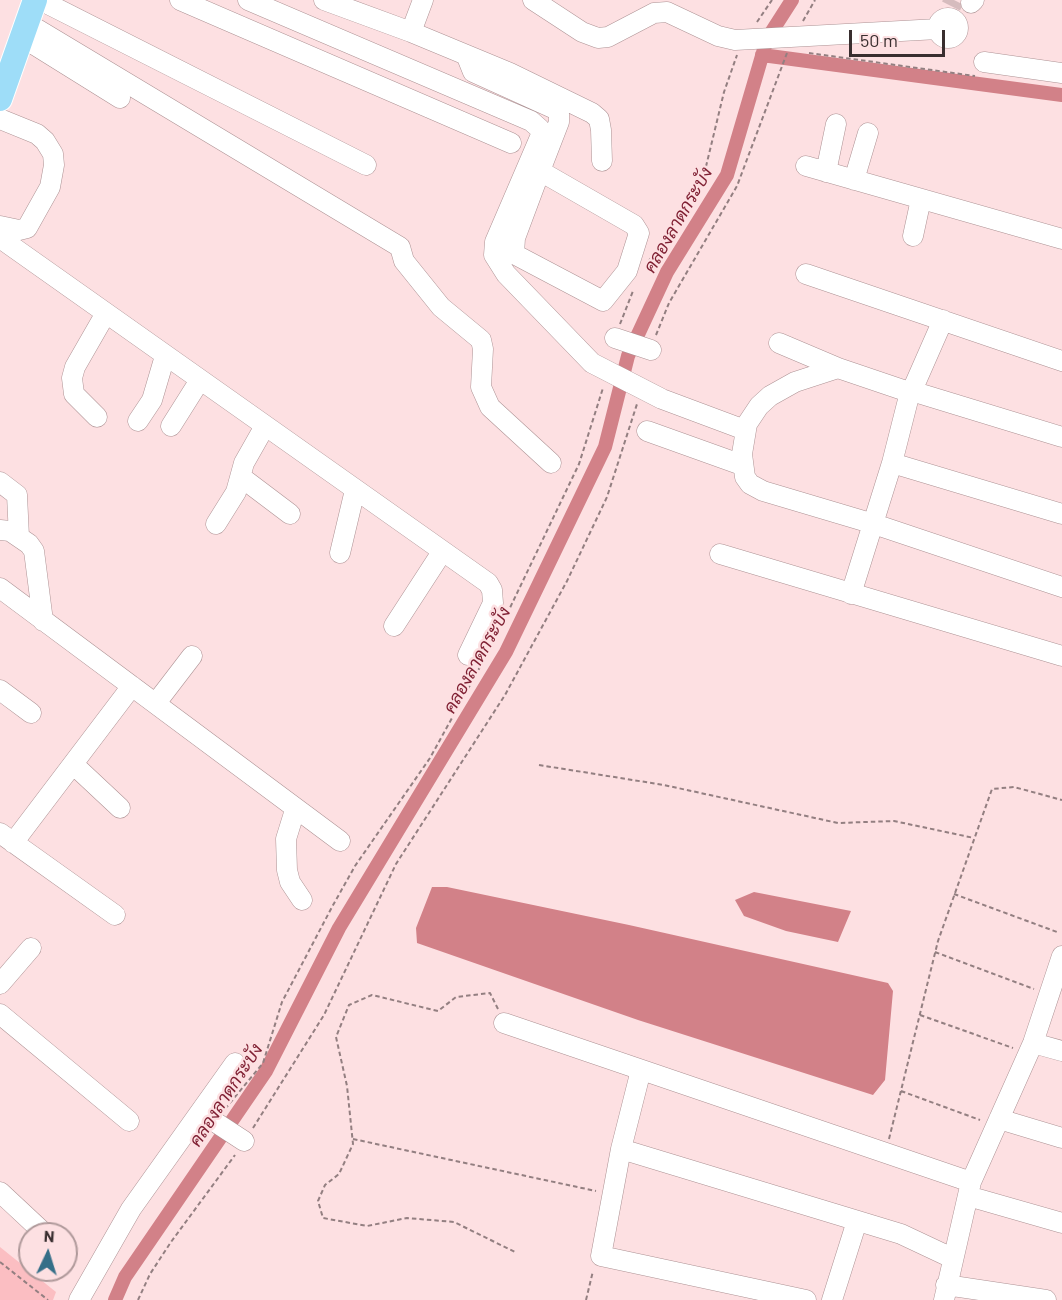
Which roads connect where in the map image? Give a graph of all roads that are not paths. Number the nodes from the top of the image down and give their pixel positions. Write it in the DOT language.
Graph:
graph roads {
  1 [pos="37,0"];
  2 [pos="180,0"];
  3 [pos="248,0"];
  4 [pos="324,0"];
  5 [pos="423,0"];
  6 [pos="533,0"];
  7 [pos="957,13"];
  8 [pos="24,30"];
  9 [pos="411,32"];
  10 [pos="467,57"];
  11 [pos="984,69"];
  12 [pos="1062,73"];
  13 [pos="120,98"];
  14 [pos="0,99"];
  15 [pos="0,119"];
  16 [pos="836,124"];
  17 [pos="868,133"];
  18 [pos="511,143"];
  19 [pos="602,161"];
  20 [pos="366,165"];
  21 [pos="806,166"];
  22 [pos="540,171"];
  23 [pos="826,172"];
  24 [pos="854,180"];
  25 [pos="921,199"];
  26 [pos="0,226"];
  27 [pos="913,236"];
  28 [pos="0,238"];
  29 [pos="1062,239"];
  30 [pos="806,274"];
  31 [pos="106,313"];
  32 [pos="943,320"];
  33 [pos="617,339"];
  34 [pos="778,343"];
  35 [pos="650,349"];
  36 [pos="165,356"];
  37 [pos="1062,361"];
  38 [pos="838,368"];
  39 [pos="200,380"];
  40 [pos="911,392"];
  41 [pos="97,417"];
  42 [pos="138,422"];
  43 [pos="171,426"];
  44 [pos="265,426"];
  45 [pos="746,429"];
  46 [pos="647,431"];
  47 [pos="1062,437"];
  48 [pos="551,463"];
  49 [pos="892,463"];
  50 [pos="742,465"];
  51 [pos="240,477"];
  52 [pos="0,482"];
  53 [pos="355,490"];
  54 [pos="290,514"];
  55 [pos="1062,514"];
  56 [pos="216,524"];
  57 [pos="874,524"];
  58 [pos="0,530"];
  59 [pos="19,537"];
  60 [pos="442,552"];
  61 [pos="340,553"];
  62 [pos="720,554"];
  63 [pos="1062,586"];
  64 [pos="0,588"];
  65 [pos="851,594"];
  66 [pos="44,621"];
  67 [pos="394,626"];
  68 [pos="468,655"];
  69 [pos="192,656"];
  70 [pos="1062,656"];
  71 [pos="132,686"];
  72 [pos="0,690"];
  73 [pos="156,703"];
  74 [pos="31,713"];
  75 [pos="73,764"];
  76 [pos="120,808"];
  77 [pos="295,810"];
  78 [pos="7,838"];
  79 [pos="340,841"];
  80 [pos="302,900"];
  81 [pos="115,915"];
  82 [pos="31,948"];
  83 [pos="1060,966"];
  84 [pos="0,984"];
  85 [pos="0,1014"];
  86 [pos="504,1023"];
  87 [pos="1026,1046"];
  88 [pos="1062,1051"];
  89 [pos="235,1063"];
  90 [pos="641,1070"];
  91 [pos="989,1119"];
  92 [pos="129,1121"];
  93 [pos="215,1122"];
  94 [pos="1062,1138"];
  95 [pos="244,1142"];
  96 [pos="621,1149"];
  97 [pos="970,1189"];
  98 [pos="0,1192"];
  99 [pos="857,1221"];
  100 [pos="32,1222"];
  101 [pos="1062,1223"];
  102 [pos="952,1258"];
  103 [pos="945,1293"];
  104 [pos="79,1300"];
  105 [pos="806,1300"];
  106 [pos="832,1300"];
  107 [pos="1046,1300"];
  1 -- 8 [label="main road"];
  1 -- 20 [label="street"];
  2 -- 18 [label="street"];
  3 -- 45 [label="street"];
  4 -- 9 [label="street"];
  5 -- 9 [label="street"];
  6 -- 7 [label="street"];
  8 -- 13 [label="street"];
  8 -- 14 [label="main road"];
  8 -- 48 [label="street"];
  9 -- 10 [label="street"];
  10 -- 19 [label="street"];
  10 -- 22 [label="street"];
  11 -- 12 [label="street"];
  15 -- 26 [label="street"];
  16 -- 23 [label="street"];
  17 -- 24 [label="street"];
  21 -- 23 [label="street"];
  22 -- 22 [label="street"];
  23 -- 24 [label="street"];
  24 -- 25 [label="street"];
  25 -- 27 [label="street"];
  25 -- 29 [label="street"];
  28 -- 31 [label="street"];
  30 -- 32 [label="street"];
  31 -- 36 [label="street"];
  31 -- 41 [label="street"];
  32 -- 37 [label="street"];
  32 -- 40 [label="street"];
  33 -- 35 [label="street"];
  34 -- 38 [label="street"];
  36 -- 39 [label="street"];
  36 -- 42 [label="street"];
  38 -- 40 [label="street"];
  38 -- 45 [label="street"];
  39 -- 43 [label="street"];
  39 -- 44 [label="street"];
  40 -- 47 [label="street"];
  40 -- 49 [label="street"];
  44 -- 51 [label="street"];
  44 -- 53 [label="street"];
  45 -- 50 [label="street"];
  46 -- 50 [label="street"];
  49 -- 55 [label="street"];
  49 -- 57 [label="street"];
  50 -- 57 [label="street"];
  51 -- 54 [label="street"];
  51 -- 56 [label="street"];
  52 -- 59 [label="street"];
  53 -- 60 [label="street"];
  53 -- 61 [label="street"];
  57 -- 63 [label="street"];
  57 -- 65 [label="street"];
  58 -- 59 [label="street"];
  59 -- 66 [label="street"];
  60 -- 67 [label="street"];
  60 -- 68 [label="street"];
  62 -- 65 [label="street"];
  64 -- 66 [label="street"];
  65 -- 70 [label="street"];
  66 -- 71 [label="street"];
  69 -- 73 [label="street"];
  71 -- 73 [label="street"];
  71 -- 75 [label="street"];
  72 -- 74 [label="street"];
  73 -- 77 [label="street"];
  75 -- 76 [label="street"];
  75 -- 78 [label="street"];
  77 -- 79 [label="street"];
  77 -- 80 [label="street"];
  78 -- 81 [label="street"];
  82 -- 84 [label="street"];
  83 -- 87 [label="street"];
  85 -- 92 [label="street"];
  86 -- 90 [label="street"];
  87 -- 88 [label="street"];
  87 -- 91 [label="street"];
  89 -- 104 [label="street"];
  90 -- 96 [label="street"];
  90 -- 97 [label="street"];
  91 -- 94 [label="street"];
  91 -- 97 [label="street"];
  93 -- 95 [label="street"];
  96 -- 99 [label="street"];
  96 -- 105 [label="street"];
  97 -- 101 [label="street"];
  97 -- 102 [label="street"];
  98 -- 100 [label="street"];
  99 -- 102 [label="street"];
  99 -- 106 [label="street"];
  102 -- 103 [label="street"];
  103 -- 107 [label="street"];
}
